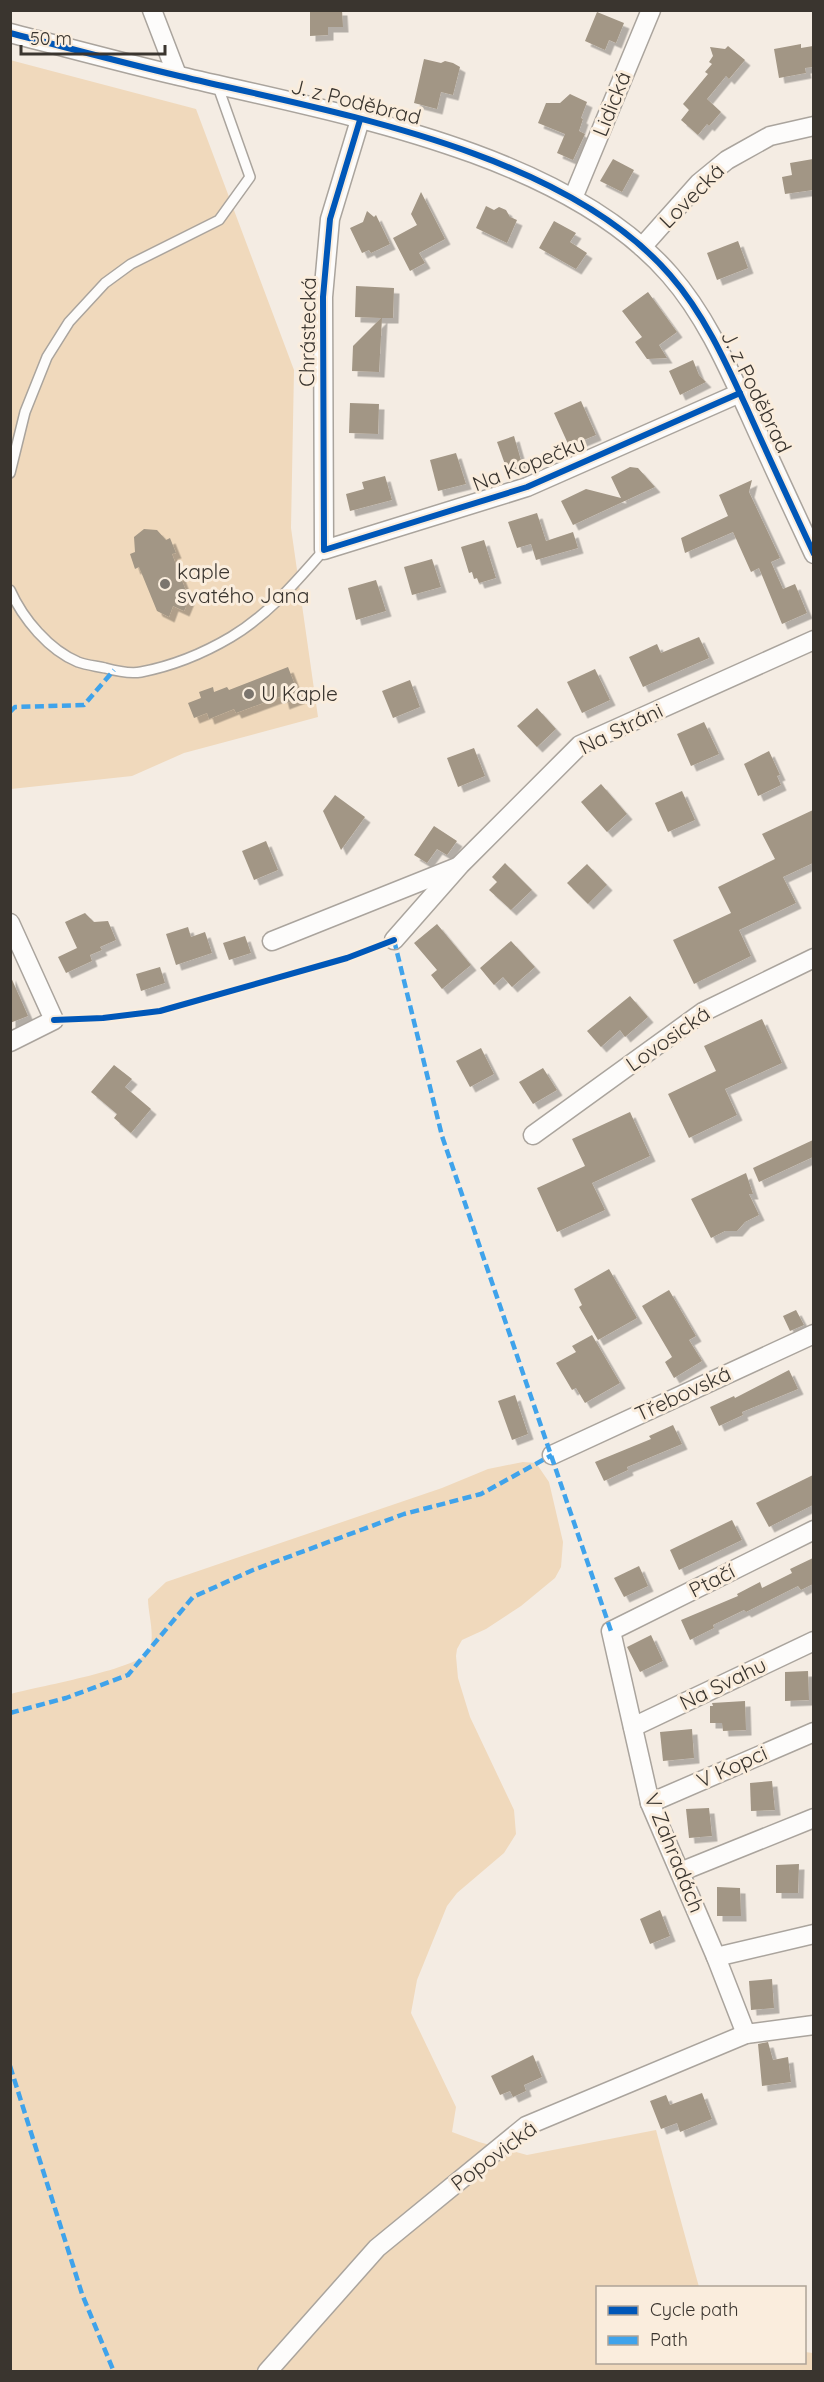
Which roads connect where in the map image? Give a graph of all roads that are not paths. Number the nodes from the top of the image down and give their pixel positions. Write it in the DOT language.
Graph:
graph roads {
  1 [pos="152,10"];
  2 [pos="651,10"];
  3 [pos="10,33"];
  4 [pos="177,75"];
  5 [pos="217,84"];
  6 [pos="360,120"];
  7 [pos="813,126"];
  8 [pos="573,198"];
  9 [pos="642,247"];
  10 [pos="740,393"];
  11 [pos="10,473"];
  12 [pos="324,550"];
  13 [pos="813,554"];
  14 [pos="10,590"];
  15 [pos="813,640"];
  16 [pos="460,865"];
  17 [pos="10,923"];
  18 [pos="394,940"];
  19 [pos="272,941"];
  20 [pos="813,958"];
  21 [pos="10,1042"];
  22 [pos="533,1135"];
  23 [pos="813,1334"];
  24 [pos="552,1455"];
  25 [pos="813,1530"];
  26 [pos="611,1631"];
  27 [pos="813,1641"];
  28 [pos="633,1727"];
  29 [pos="813,1732"];
  30 [pos="650,1803"];
  31 [pos="813,1818"];
  32 [pos="680,1872"];
  33 [pos="813,1934"];
  34 [pos="716,1957"];
  35 [pos="813,2025"];
  36 [pos="746,2034"];
  37 [pos="267,2372"];
  1 -- 4 [label="street"];
  2 -- 8 [label="street, Lidická"];
  3 -- 4 [label="street, J. z Poděbrad"];
  4 -- 5 [label="street, J. z Poděbrad"];
  5 -- 6 [label="street, J. z Poděbrad"];
  5 -- 11 [label="lane"];
  6 -- 8 [label="street, J. z Poděbrad"];
  6 -- 12 [label="street, Chrástecká"];
  7 -- 9 [label="street, Lovecká"];
  8 -- 9 [label="street, J. z Poděbrad"];
  9 -- 10 [label="street, J. z Poděbrad"];
  10 -- 12 [label="street, Na Kopečku"];
  10 -- 13 [label="street, J. z Poděbrad"];
  12 -- 14 [label="lane"];
  15 -- 16 [label="street, Na Stráni"];
  16 -- 18 [label="street, Na Stráni"];
  16 -- 19 [label="street, Na Stráni"];
  17 -- 21 [label="street"];
  20 -- 22 [label="street, Lovosická"];
  23 -- 24 [label="street, Třebovská"];
  25 -- 26 [label="street, Ptačí"];
  26 -- 28 [label="street, V Zahradách"];
  27 -- 28 [label="street, Na Svahu"];
  28 -- 30 [label="street, V Zahradách"];
  29 -- 30 [label="street, V Kopci"];
  30 -- 32 [label="street, V Zahradách"];
  31 -- 32 [label="street"];
  32 -- 34 [label="street, V Zahradách"];
  33 -- 34 [label="street"];
  34 -- 36 [label="street, V Zahradách"];
  35 -- 36 [label="street, Popovická"];
  36 -- 37 [label="street, Popovická"];
}
